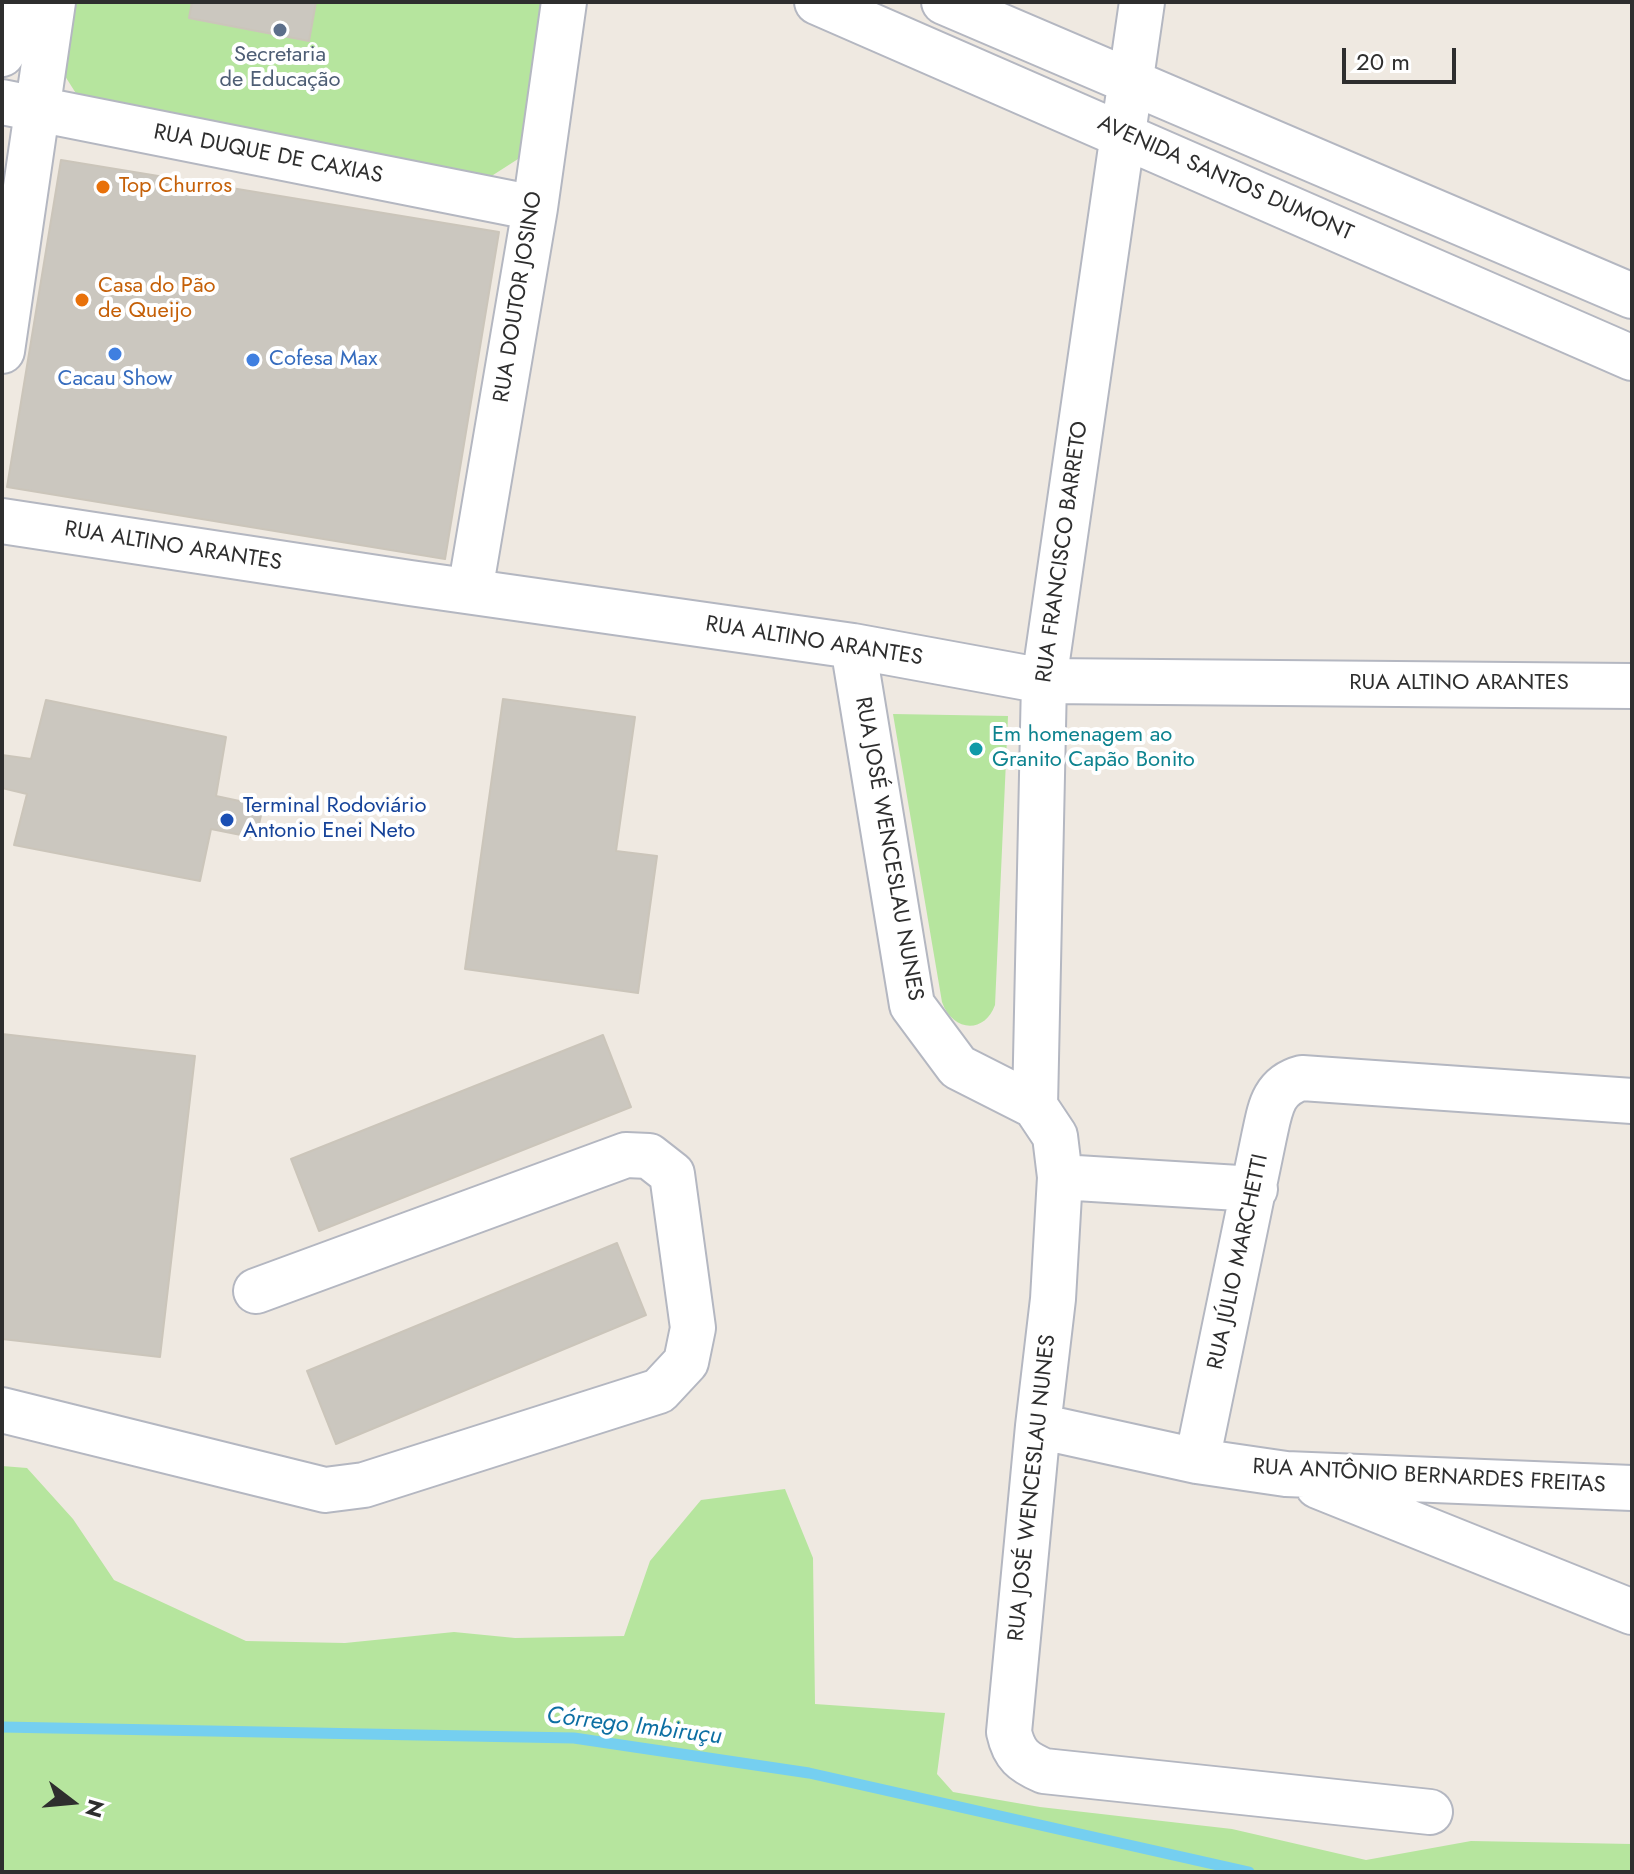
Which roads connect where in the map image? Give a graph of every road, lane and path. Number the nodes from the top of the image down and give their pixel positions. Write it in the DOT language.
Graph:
graph roads {
  1 [pos="11,2"];
  2 [pos="53,2"];
  3 [pos="564,2"];
  4 [pos="817,2"];
  5 [pos="944,2"];
  6 [pos="1142,2"];
  7 [pos="2,54"];
  8 [pos="1128,83"];
  9 [pos="20,106"];
  10 [pos="1122,134"];
  11 [pos="535,208"];
  12 [pos="1632,296"];
  13 [pos="2,351"];
  14 [pos="1632,358"];
  15 [pos="2,521"];
  16 [pos="470,591"];
  17 [pos="853,646"];
  18 [pos="1044,681"];
  19 [pos="1632,686"];
  20 [pos="1632,1101"];
  21 [pos="1035,1106"];
  22 [pos="1060,1177"];
  23 [pos="1255,1189"];
  24 [pos="256,1291"];
  25 [pos="2,1410"];
  26 [pos="1038,1426"];
  27 [pos="1197,1461"];
  28 [pos="1286,1474"];
  29 [pos="1632,1488"];
  30 [pos="1632,1612"];
  31 [pos="1430,1812"];
  1 -- 7 [label="street"];
  2 -- 9 [label="street"];
  3 -- 11 [label="street, RUA DOUTOR JOSINO"];
  4 -- 10 [label="street, AVENIDA SANTOS DUMONT"];
  5 -- 8 [label="street"];
  6 -- 8 [label="street, RUA FRANCISCO BARRETO"];
  8 -- 10 [label="street, RUA FRANCISCO BARRETO"];
  8 -- 12 [label="street"];
  9 -- 11 [label="street, RUA DUQUE DE CAXIAS"];
  9 -- 13 [label="street"];
  10 -- 14 [label="street, AVENIDA SANTOS DUMONT"];
  10 -- 18 [label="street, RUA FRANCISCO BARRETO"];
  11 -- 16 [label="street, RUA DOUTOR JOSINO"];
  15 -- 16 [label="street, RUA ALTINO ARANTES"];
  16 -- 17 [label="street, RUA ALTINO ARANTES"];
  17 -- 18 [label="street, RUA ALTINO ARANTES"];
  17 -- 21 [label="street, RUA JOSÉ WENCESLAU NUNES"];
  18 -- 19 [label="street, RUA ALTINO ARANTES"];
  18 -- 21 [label="street, RUA FRANCISCO BARRETO"];
  20 -- 23 [label="street, RUA JÚLIO MARCHETTI"];
  21 -- 22 [label="street, RUA JOSÉ WENCESLAU NUNES"];
  22 -- 23 [label="street"];
  22 -- 26 [label="street, RUA JOSÉ WENCESLAU NUNES"];
  23 -- 27 [label="street, RUA JÚLIO MARCHETTI"];
  24 -- 25 [label="street"];
  26 -- 27 [label="street, RUA ANTÔNIO BERNARDES FREITAS"];
  26 -- 31 [label="street, RUA JOSÉ WENCESLAU NUNES"];
  27 -- 28 [label="street, RUA ANTÔNIO BERNARDES FREITAS"];
  28 -- 29 [label="street, RUA ANTÔNIO BERNARDES FREITAS"];
  28 -- 30 [label="street"];
}
